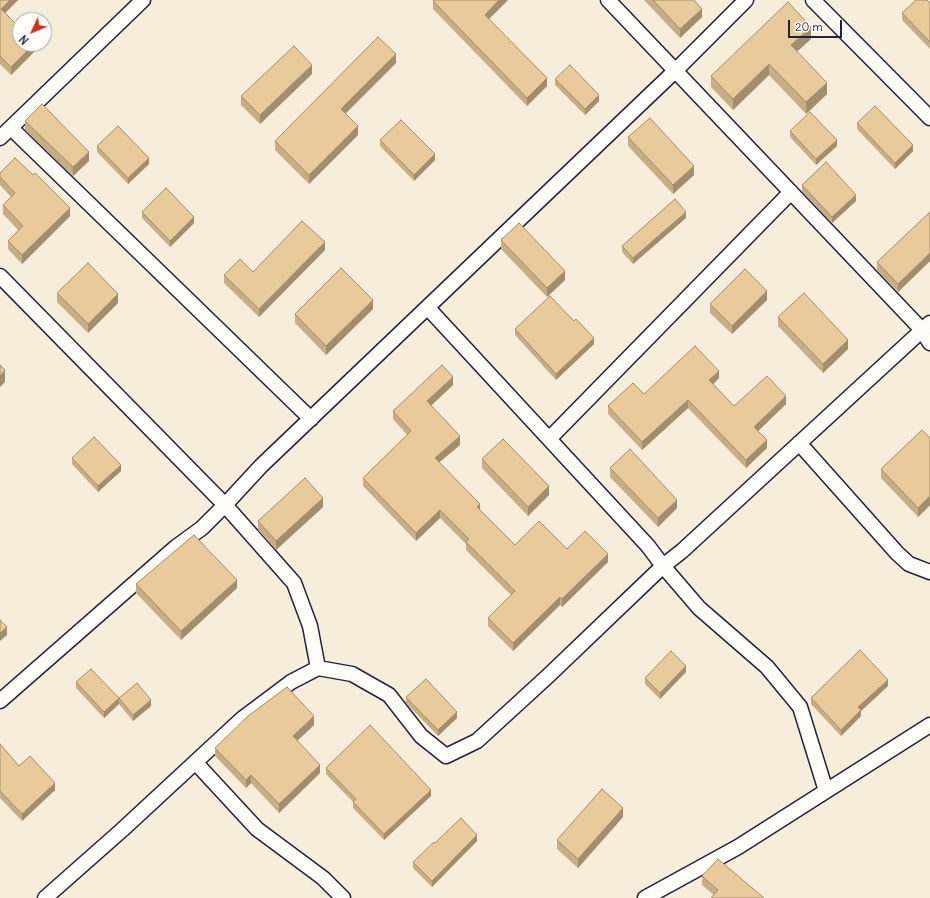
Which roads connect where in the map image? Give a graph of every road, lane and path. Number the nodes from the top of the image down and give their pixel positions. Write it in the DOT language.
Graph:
graph roads {
  1 [pos="144,0"];
  2 [pos="608,0"];
  3 [pos="746,0"];
  4 [pos="813,0"];
  5 [pos="676,71"];
  6 [pos="930,118"];
  7 [pos="11,128"];
  8 [pos="0,138"];
  9 [pos="790,192"];
  10 [pos="0,276"];
  11 [pos="428,308"];
  12 [pos="926,326"];
  13 [pos="930,343"];
  14 [pos="311,419"];
  15 [pos="549,439"];
  16 [pos="799,443"];
  17 [pos="225,505"];
  18 [pos="663,566"];
  19 [pos="930,572"];
  20 [pos="318,668"];
  21 [pos="0,701"];
  22 [pos="930,725"];
  23 [pos="196,763"];
  24 [pos="826,791"];
  25 [pos="45,898"];
  26 [pos="343,898"];
  27 [pos="645,898"];
  1 -- 7 [label="street"];
  2 -- 5 [label="street"];
  3 -- 5 [label="street"];
  4 -- 6 [label="street"];
  5 -- 9 [label="street"];
  5 -- 11 [label="street"];
  7 -- 8 [label="street"];
  7 -- 14 [label="street"];
  9 -- 12 [label="street"];
  9 -- 15 [label="street"];
  10 -- 17 [label="street"];
  11 -- 14 [label="street"];
  11 -- 15 [label="street"];
  12 -- 13 [label="street"];
  12 -- 16 [label="street"];
  14 -- 17 [label="street"];
  15 -- 18 [label="street"];
  16 -- 18 [label="street"];
  16 -- 19 [label="street"];
  17 -- 20 [label="street"];
  17 -- 21 [label="street"];
  18 -- 20 [label="street"];
  18 -- 24 [label="street"];
  20 -- 23 [label="street"];
  22 -- 24 [label="street"];
  23 -- 25 [label="street"];
  23 -- 26 [label="street"];
  24 -- 27 [label="street"];
}
